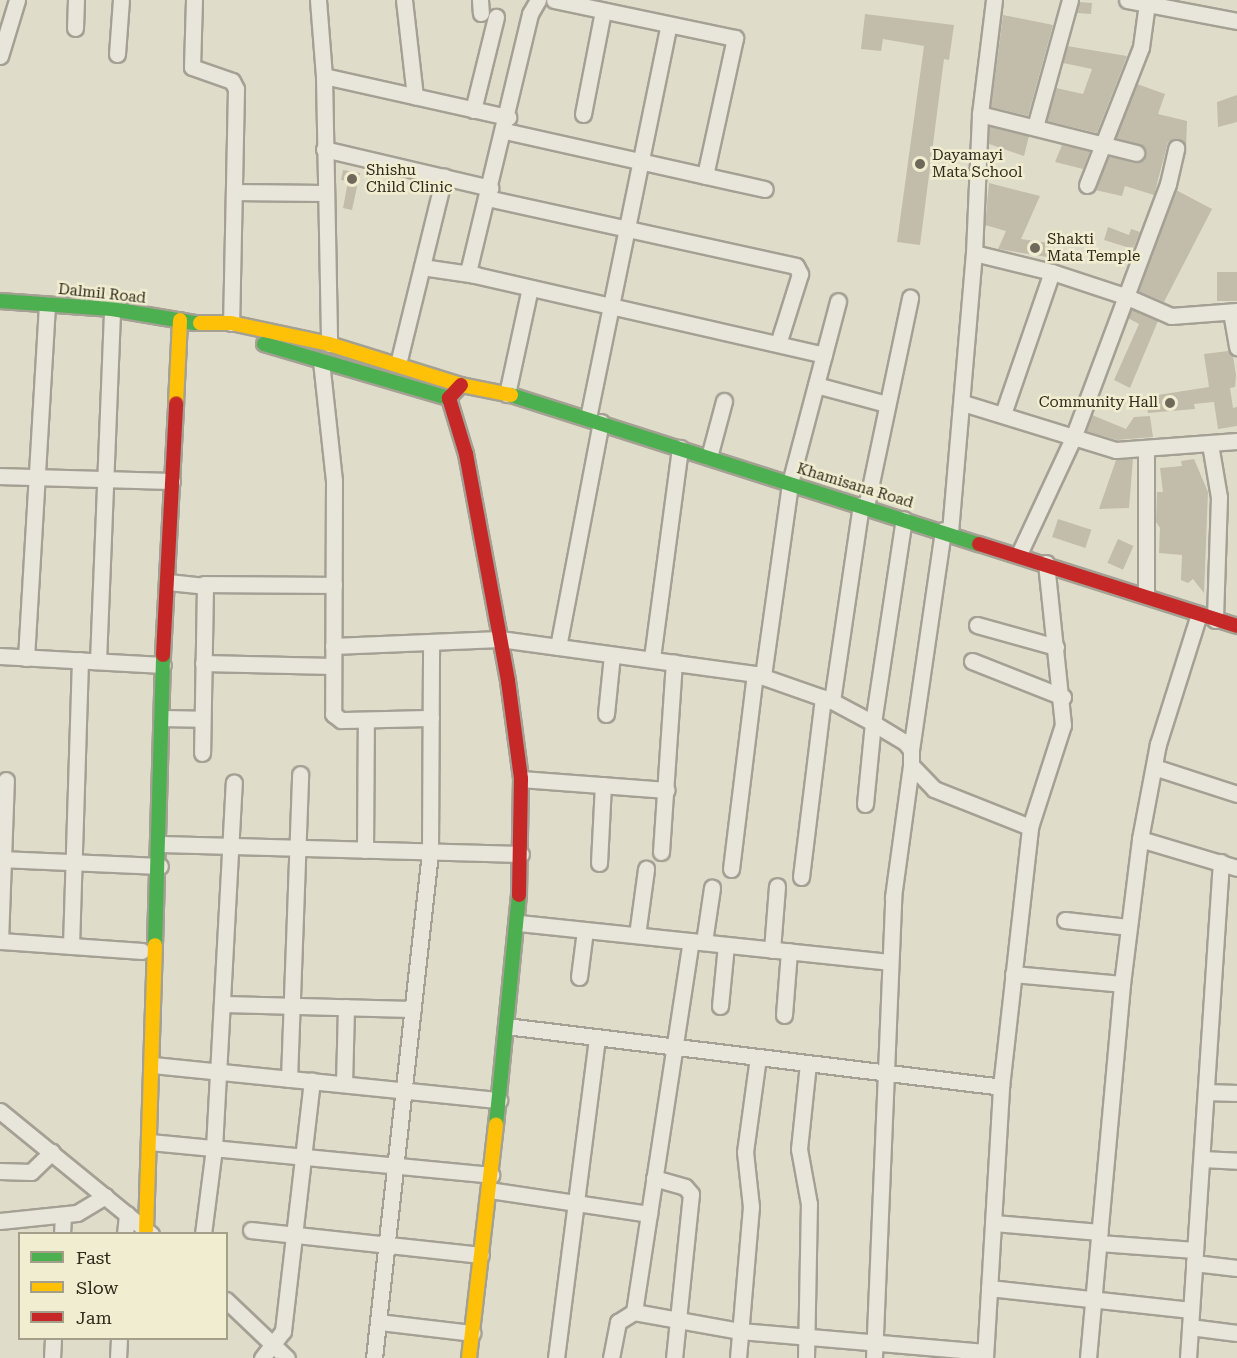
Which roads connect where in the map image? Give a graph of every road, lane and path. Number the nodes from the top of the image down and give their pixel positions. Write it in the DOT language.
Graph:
graph roads {
  1 [pos="17,0"];
  2 [pos="76,0"];
  3 [pos="121,0"];
  4 [pos="194,0"];
  5 [pos="318,0"];
  6 [pos="404,0"];
  7 [pos="538,0"];
  8 [pos="554,0"];
  9 [pos="994,0"];
  10 [pos="1070,0"];
  11 [pos="1127,0"];
  12 [pos="1147,3"];
  13 [pos="603,11"];
  14 [pos="496,18"];
  15 [pos="1237,21"];
  16 [pos="669,25"];
  17 [pos="75,28"];
  18 [pos="117,54"];
  19 [pos="0,56"];
  20 [pos="324,76"];
  21 [pos="415,96"];
  22 [pos="473,110"];
  23 [pos="584,114"];
  24 [pos="980,114"];
  25 [pos="506,124"];
  26 [pos="1035,127"];
  27 [pos="1104,144"];
  28 [pos="1176,148"];
  29 [pos="324,149"];
  30 [pos="1137,153"];
  31 [pos="641,162"];
  32 [pos="705,176"];
  33 [pos="444,177"];
  34 [pos="1087,185"];
  35 [pos="765,189"];
  36 [pos="234,192"];
  37 [pos="324,193"];
  38 [pos="489,193"];
  39 [pos="626,232"];
  40 [pos="974,253"];
  41 [pos="422,267"];
  42 [pos="1052,272"];
  43 [pos="477,275"];
  44 [pos="530,288"];
  45 [pos="1125,296"];
  46 [pos="910,297"];
  47 [pos="0,301"];
  48 [pos="838,301"];
  49 [pos="47,305"];
  50 [pos="610,308"];
  51 [pos="112,309"];
  52 [pos="1234,311"];
  53 [pos="180,320"];
  54 [pos="200,323"];
  55 [pos="231,323"];
  56 [pos="330,344"];
  57 [pos="778,344"];
  58 [pos="1237,347"];
  59 [pos="824,355"];
  60 [pos="321,361"];
  61 [pos="398,364"];
  62 [pos="461,385"];
  63 [pos="816,385"];
  64 [pos="507,394"];
  65 [pos="449,398"];
  66 [pos="724,401"];
  67 [pos="963,403"];
  68 [pos="887,404"];
  69 [pos="1003,414"];
  70 [pos="594,420"];
  71 [pos="1073,438"];
  72 [pos="1237,441"];
  73 [pos="1210,444"];
  74 [pos="680,448"];
  75 [pos="1146,450"];
  76 [pos="709,457"];
  77 [pos="0,476"];
  78 [pos="35,476"];
  79 [pos="106,477"];
  80 [pos="172,481"];
  81 [pos="790,483"];
  82 [pos="863,506"];
  83 [pos="904,519"];
  84 [pos="946,531"];
  85 [pos="1019,554"];
  86 [pos="1046,563"];
  87 [pos="168,582"];
  88 [pos="204,584"];
  89 [pos="334,585"];
  90 [pos="1146,594"];
  91 [pos="1198,614"];
  92 [pos="1215,620"];
  93 [pos="977,625"];
  94 [pos="1237,626"];
  95 [pos="500,639"];
  96 [pos="431,642"];
  97 [pos="333,646"];
  98 [pos="558,647"];
  99 [pos="1056,647"];
  100 [pos="612,655"];
  101 [pos="0,656"];
  102 [pos="26,658"];
  103 [pos="652,658"];
  104 [pos="80,660"];
  105 [pos="98,661"];
  106 [pos="972,661"];
  107 [pos="674,662"];
  108 [pos="203,663"];
  109 [pos="164,665"];
  110 [pos="333,666"];
  111 [pos="759,675"];
  112 [pos="1063,698"];
  113 [pos="827,699"];
  114 [pos="606,714"];
  115 [pos="162,718"];
  116 [pos="431,718"];
  117 [pos="201,719"];
  118 [pos="366,720"];
  119 [pos="873,723"];
  120 [pos="202,753"];
  121 [pos="911,758"];
  122 [pos="1154,767"];
  123 [pos="300,774"];
  124 [pos="521,778"];
  125 [pos="6,780"];
  126 [pos="234,783"];
  127 [pos="603,785"];
  128 [pos="667,790"];
  129 [pos="1237,794"];
  130 [pos="865,804"];
  131 [pos="1030,827"];
  132 [pos="1140,839"];
  133 [pos="161,844"];
  134 [pos="231,846"];
  135 [pos="298,848"];
  136 [pos="365,850"];
  137 [pos="430,852"];
  138 [pos="661,852"];
  139 [pos="521,854"];
  140 [pos="2,859"];
  141 [pos="75,862"];
  142 [pos="1221,862"];
  143 [pos="599,863"];
  144 [pos="160,866"];
  145 [pos="1237,868"];
  146 [pos="646,869"];
  147 [pos="731,869"];
  148 [pos="801,877"];
  149 [pos="777,886"];
  150 [pos="712,888"];
  151 [pos="1065,920"];
  152 [pos="519,923"];
  153 [pos="1128,927"];
  154 [pos="585,930"];
  155 [pos="637,935"];
  156 [pos="0,941"];
  157 [pos="698,942"];
  158 [pos="726,945"];
  159 [pos="71,946"];
  160 [pos="772,950"];
  161 [pos="142,951"];
  162 [pos="789,951"];
  163 [pos="889,962"];
  164 [pos="1013,974"];
  165 [pos="579,977"];
  166 [pos="1122,984"];
  167 [pos="222,1004"];
  168 [pos="291,1006"];
  169 [pos="720,1006"];
  170 [pos="346,1007"];
  171 [pos="413,1009"];
  172 [pos="784,1015"];
  173 [pos="506,1026"];
  174 [pos="597,1039"];
  175 [pos="677,1049"];
  176 [pos="758,1057"];
  177 [pos="808,1064"];
  178 [pos="153,1065"];
  179 [pos="218,1071"];
  180 [pos="886,1073"];
  181 [pos="289,1078"];
  182 [pos="312,1081"];
  183 [pos="344,1084"];
  184 [pos="1001,1087"];
  185 [pos="405,1089"];
  186 [pos="1206,1092"];
  187 [pos="1237,1093"];
  188 [pos="499,1100"];
  189 [pos="0,1111"];
  190 [pos="150,1142"];
  191 [pos="214,1148"];
  192 [pos="52,1152"];
  193 [pos="305,1157"];
  194 [pos="1202,1159"];
  195 [pos="1237,1161"];
  196 [pos="397,1166"];
  197 [pos="0,1171"];
  198 [pos="654,1178"];
  199 [pos="490,1183"];
  200 [pos="105,1196"];
  201 [pos="574,1203"];
  202 [pos="127,1214"];
  203 [pos="649,1214"];
  204 [pos="63,1215"];
  205 [pos="0,1221"];
  206 [pos="994,1223"];
  207 [pos="251,1230"];
  208 [pos="62,1232"];
  209 [pos="125,1232"];
  210 [pos="149,1232"];
  211 [pos="203,1232"];
  212 [pos="296,1235"];
  213 [pos="1099,1237"];
  214 [pos="388,1245"];
  215 [pos="481,1255"];
  216 [pos="1195,1257"];
  217 [pos="1237,1268"];
  218 [pos="989,1288"];
  219 [pos="1095,1300"];
  220 [pos="228,1302"];
  221 [pos="1191,1310"];
  222 [pos="634,1312"];
  223 [pos="678,1318"];
  224 [pos="379,1322"];
  225 [pos="1190,1327"];
  226 [pos="740,1331"];
  227 [pos="472,1333"];
  228 [pos="1237,1333"];
  229 [pos="806,1336"];
  230 [pos="53,1340"];
  231 [pos="119,1340"];
  232 [pos="273,1345"];
  233 [pos="874,1351"];
  234 [pos="944,1353"];
  235 [pos="985,1355"];
  236 [pos="51,1358"];
  237 [pos="118,1358"];
  238 [pos="262,1358"];
  239 [pos="287,1358"];
  240 [pos="374,1358"];
  241 [pos="469,1358"];
  242 [pos="556,1358"];
  243 [pos="612,1358"];
  244 [pos="674,1358"];
  245 [pos="738,1358"];
  246 [pos="806,1358"];
  247 [pos="1088,1358"];
  248 [pos="1188,1358"];
  1 -- 19 [label="street"];
  2 -- 17 [label="street"];
  3 -- 18 [label="street"];
  4 -- 36 [label="street"];
  5 -- 20 [label="street"];
  6 -- 21 [label="street"];
  7 -- 25 [label="street"];
  8 -- 13 [label="street"];
  9 -- 24 [label="street"];
  10 -- 26 [label="street"];
  11 -- 12 [label="street"];
  12 -- 15 [label="street"];
  12 -- 27 [label="street"];
  13 -- 16 [label="street"];
  13 -- 23 [label="street"];
  14 -- 22 [label="street"];
  16 -- 31 [label="street"];
  16 -- 32 [label="street"];
  20 -- 21 [label="street"];
  20 -- 29 [label="street"];
  21 -- 22 [label="street"];
  22 -- 25 [label="street"];
  24 -- 26 [label="street"];
  24 -- 40 [label="street"];
  25 -- 31 [label="street"];
  25 -- 38 [label="street"];
  26 -- 27 [label="street"];
  27 -- 30 [label="street"];
  27 -- 34 [label="street"];
  28 -- 45 [label="street"];
  29 -- 33 [label="street"];
  29 -- 37 [label="street"];
  31 -- 32 [label="street"];
  31 -- 39 [label="street"];
  32 -- 35 [label="street"];
  33 -- 38 [label="street"];
  33 -- 41 [label="street"];
  36 -- 37 [label="street"];
  36 -- 55 [label="street"];
  37 -- 56 [label="street"];
  38 -- 39 [label="street"];
  38 -- 43 [label="street"];
  39 -- 50 [label="street"];
  39 -- 57 [label="street"];
  40 -- 42 [label="street"];
  40 -- 67 [label="street"];
  41 -- 43 [label="street"];
  41 -- 61 [label="street"];
  42 -- 45 [label="street"];
  42 -- 69 [label="street"];
  43 -- 44 [label="street"];
  44 -- 50 [label="street"];
  44 -- 64 [label="street"];
  45 -- 52 [label="street"];
  45 -- 71 [label="street"];
  46 -- 68 [label="street"];
  47 -- 49 [label="street, Dalmil Road"];
  48 -- 59 [label="street"];
  49 -- 51 [label="street, Dalmil Road"];
  49 -- 78 [label="street"];
  50 -- 57 [label="street"];
  50 -- 70 [label="street"];
  51 -- 53 [label="street, Dalmil Road"];
  51 -- 79 [label="street"];
  52 -- 58 [label="street"];
  53 -- 54 [label="street, Dalmil Road"];
  53 -- 80 [label="street"];
  54 -- 55 [label="street, Khamisana Road"];
  54 -- 60 [label="street"];
  55 -- 56 [label="street, Khamisana Road"];
  56 -- 61 [label="street, Khamisana Road"];
  57 -- 59 [label="street"];
  59 -- 63 [label="street"];
  60 -- 65 [label="street"];
  60 -- 89 [label="street"];
  61 -- 62 [label="street, Khamisana Road"];
  62 -- 64 [label="street, Khamisana Road"];
  62 -- 65 [label="street"];
  63 -- 68 [label="street"];
  63 -- 81 [label="street"];
  64 -- 70 [label="street, Khamisana Road"];
  65 -- 95 [label="street"];
  66 -- 76 [label="street"];
  67 -- 69 [label="street"];
  67 -- 84 [label="street"];
  68 -- 82 [label="street"];
  69 -- 71 [label="street"];
  70 -- 74 [label="street, Khamisana Road"];
  70 -- 98 [label="street"];
  71 -- 75 [label="street"];
  71 -- 85 [label="street"];
  72 -- 73 [label="street"];
  73 -- 75 [label="street"];
  73 -- 92 [label="street"];
  74 -- 76 [label="street, Khamisana Road"];
  74 -- 103 [label="street"];
  75 -- 90 [label="street"];
  76 -- 81 [label="street, Khamisana Road"];
  77 -- 78 [label="street"];
  78 -- 79 [label="street"];
  78 -- 102 [label="street"];
  79 -- 80 [label="street"];
  79 -- 105 [label="street"];
  80 -- 87 [label="street"];
  81 -- 82 [label="street, Khamisana Road"];
  81 -- 111 [label="street"];
  82 -- 83 [label="street, Khamisana Road"];
  82 -- 113 [label="street"];
  83 -- 84 [label="street, Khamisana Road"];
  83 -- 119 [label="street"];
  84 -- 85 [label="street, Khamisana Road"];
  84 -- 121 [label="street"];
  85 -- 86 [label="street, Khamisana Road"];
  86 -- 90 [label="street, Khamisana Road"];
  86 -- 99 [label="street"];
  87 -- 88 [label="street"];
  87 -- 109 [label="street"];
  88 -- 89 [label="street"];
  88 -- 108 [label="street"];
  89 -- 97 [label="street"];
  90 -- 91 [label="street, Khamisana Road"];
  91 -- 92 [label="street, Khamisana Road"];
  91 -- 122 [label="street"];
  92 -- 94 [label="street, Khamisana Road"];
  93 -- 99 [label="street"];
  95 -- 96 [label="street"];
  95 -- 98 [label="street"];
  95 -- 124 [label="street"];
  96 -- 97 [label="street"];
  96 -- 116 [label="street"];
  97 -- 110 [label="street"];
  98 -- 100 [label="street"];
  99 -- 112 [label="street"];
  100 -- 103 [label="street"];
  100 -- 114 [label="street"];
  101 -- 102 [label="street"];
  102 -- 104 [label="street"];
  103 -- 107 [label="street"];
  104 -- 105 [label="street"];
  104 -- 141 [label="street"];
  105 -- 109 [label="street"];
  106 -- 112 [label="street"];
  107 -- 111 [label="street"];
  107 -- 128 [label="street"];
  108 -- 110 [label="street"];
  108 -- 117 [label="street"];
  109 -- 115 [label="street"];
  110 -- 118 [label="street"];
  111 -- 113 [label="street"];
  111 -- 147 [label="street"];
  112 -- 131 [label="street"];
  113 -- 119 [label="street"];
  113 -- 148 [label="street"];
  115 -- 117 [label="street"];
  115 -- 133 [label="street"];
  116 -- 118 [label="street"];
  116 -- 137 [label="street"];
  117 -- 120 [label="street"];
  118 -- 136 [label="street"];
  119 -- 121 [label="street"];
  119 -- 130 [label="street"];
  121 -- 131 [label="street"];
  121 -- 163 [label="street"];
  122 -- 129 [label="street"];
  122 -- 132 [label="street"];
  123 -- 135 [label="street"];
  124 -- 127 [label="street"];
  124 -- 139 [label="street"];
  125 -- 140 [label="street"];
  126 -- 134 [label="street"];
  127 -- 128 [label="street"];
  127 -- 143 [label="street"];
  128 -- 138 [label="street"];
  131 -- 164 [label="street"];
  132 -- 142 [label="street"];
  132 -- 153 [label="street"];
  133 -- 134 [label="street"];
  133 -- 144 [label="street"];
  134 -- 135 [label="street"];
  134 -- 167 [label="street"];
  135 -- 136 [label="street"];
  135 -- 168 [label="street"];
  136 -- 137 [label="street"];
  137 -- 139 [label="street"];
  137 -- 171 [label="street"];
  139 -- 152 [label="street"];
  140 -- 141 [label="street"];
  140 -- 156 [label="street"];
  141 -- 144 [label="street"];
  141 -- 159 [label="street"];
  142 -- 145 [label="street"];
  142 -- 186 [label="street"];
  144 -- 178 [label="street"];
  146 -- 155 [label="street"];
  149 -- 160 [label="street"];
  150 -- 157 [label="street"];
  151 -- 153 [label="street"];
  152 -- 154 [label="street"];
  152 -- 173 [label="street"];
  153 -- 166 [label="street"];
  154 -- 155 [label="street"];
  154 -- 165 [label="street"];
  155 -- 157 [label="street"];
  156 -- 159 [label="street"];
  157 -- 158 [label="street"];
  157 -- 175 [label="street"];
  158 -- 160 [label="street"];
  158 -- 169 [label="street"];
  159 -- 161 [label="street"];
  160 -- 162 [label="street"];
  162 -- 163 [label="street"];
  162 -- 172 [label="street"];
  163 -- 180 [label="street"];
  164 -- 166 [label="street"];
  164 -- 184 [label="street"];
  166 -- 213 [label="street"];
  167 -- 168 [label="street"];
  167 -- 179 [label="street"];
  168 -- 170 [label="street"];
  168 -- 181 [label="street"];
  170 -- 171 [label="street"];
  170 -- 183 [label="street"];
  171 -- 185 [label="street"];
  173 -- 174 [label="street"];
  173 -- 188 [label="street"];
  174 -- 175 [label="street"];
  174 -- 201 [label="street"];
  175 -- 176 [label="street"];
  175 -- 198 [label="street"];
  176 -- 177 [label="street"];
  176 -- 226 [label="street"];
  177 -- 180 [label="street"];
  177 -- 229 [label="street"];
  178 -- 179 [label="street"];
  178 -- 190 [label="street"];
  179 -- 181 [label="street"];
  179 -- 191 [label="street"];
  180 -- 184 [label="street"];
  180 -- 233 [label="street"];
  181 -- 182 [label="street"];
  182 -- 183 [label="street"];
  182 -- 193 [label="street"];
  183 -- 185 [label="street"];
  184 -- 206 [label="street"];
  185 -- 188 [label="street"];
  185 -- 196 [label="street"];
  186 -- 187 [label="street"];
  186 -- 194 [label="street"];
  188 -- 199 [label="street"];
  189 -- 192 [label="street"];
  190 -- 191 [label="street"];
  190 -- 210 [label="street"];
  191 -- 193 [label="street"];
  191 -- 211 [label="street"];
  192 -- 197 [label="street"];
  192 -- 200 [label="street"];
  193 -- 196 [label="street"];
  193 -- 212 [label="street"];
  194 -- 195 [label="street"];
  194 -- 216 [label="street"];
  196 -- 199 [label="street"];
  196 -- 214 [label="street"];
  198 -- 203 [label="street"];
  198 -- 223 [label="street"];
  199 -- 201 [label="street"];
  199 -- 215 [label="street"];
  200 -- 202 [label="street"];
  200 -- 204 [label="street"];
  201 -- 203 [label="street"];
  201 -- 242 [label="street"];
  202 -- 209 [label="street"];
  202 -- 210 [label="street"];
  203 -- 222 [label="street"];
  204 -- 205 [label="street"];
  204 -- 208 [label="street"];
  206 -- 213 [label="street"];
  206 -- 218 [label="street"];
  207 -- 212 [label="street"];
  212 -- 214 [label="street"];
  212 -- 232 [label="street"];
  213 -- 216 [label="street"];
  213 -- 219 [label="street"];
  214 -- 215 [label="street"];
  214 -- 224 [label="street"];
  215 -- 227 [label="street"];
  216 -- 217 [label="street"];
  216 -- 221 [label="street"];
  218 -- 219 [label="street"];
  218 -- 235 [label="street"];
  219 -- 221 [label="street"];
  219 -- 247 [label="street"];
  220 -- 232 [label="street"];
  221 -- 225 [label="street"];
  222 -- 223 [label="street"];
  222 -- 243 [label="street"];
  223 -- 226 [label="street"];
  223 -- 244 [label="street"];
  224 -- 227 [label="street"];
  224 -- 240 [label="street"];
  225 -- 228 [label="street"];
  225 -- 248 [label="street"];
  226 -- 229 [label="street"];
  226 -- 245 [label="street"];
  227 -- 241 [label="street"];
  229 -- 233 [label="street"];
  229 -- 246 [label="street"];
  230 -- 236 [label="street"];
  231 -- 237 [label="street"];
  232 -- 238 [label="street"];
  232 -- 239 [label="street"];
  233 -- 234 [label="street"];
  234 -- 235 [label="street"];
}
